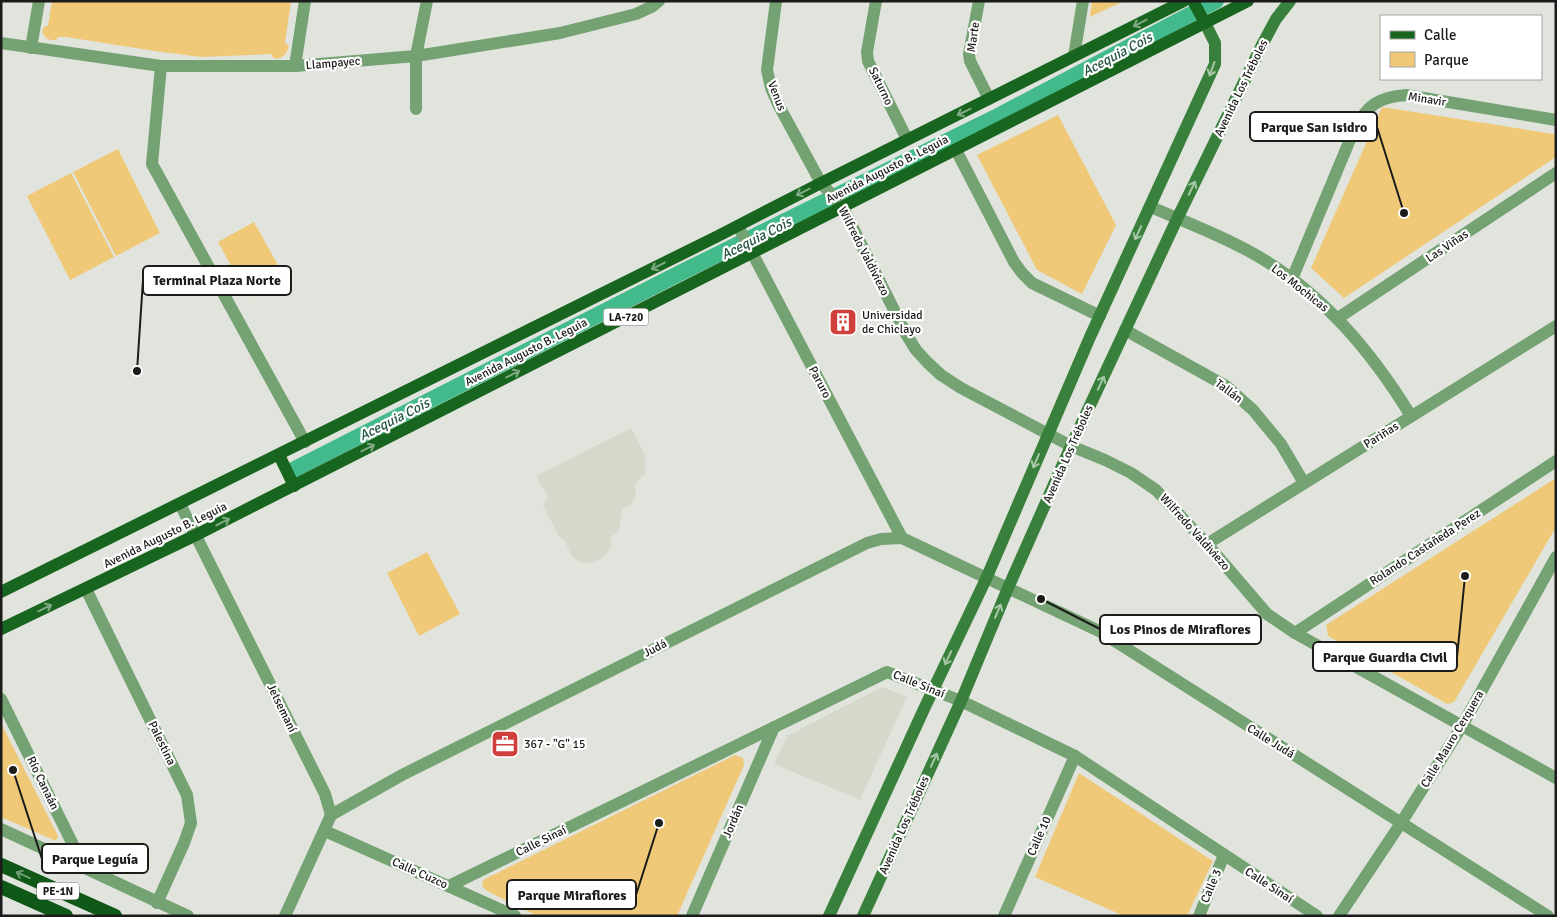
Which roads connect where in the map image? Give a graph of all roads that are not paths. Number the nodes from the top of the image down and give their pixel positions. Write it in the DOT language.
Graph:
graph roads {
  1 [pos="39,1"];
  2 [pos="304,1"];
  3 [pos="427,1"];
  4 [pos="659,1"];
  5 [pos="776,1"];
  6 [pos="876,1"];
  7 [pos="979,1"];
  8 [pos="1083,1"];
  9 [pos="1184,1"];
  10 [pos="1193,1"];
  11 [pos="1248,1"];
  12 [pos="1290,1"];
  13 [pos="1204,23"];
  14 [pos="1,42"];
  15 [pos="31,48"];
  16 [pos="416,56"];
  17 [pos="1074,56"];
  18 [pos="161,66"];
  19 [pos="295,66"];
  20 [pos="989,99"];
  21 [pos="416,109"];
  22 [pos="1556,120"];
  23 [pos="907,139"];
  24 [pos="956,150"];
  25 [pos="1556,173"];
  26 [pos="821,183"];
  27 [pos="842,206"];
  28 [pos="1151,207"];
  29 [pos="1177,219"];
  30 [pos="738,226"];
  31 [pos="751,252"];
  32 [pos="1292,279"];
  33 [pos="1100,316"];
  34 [pos="1338,318"];
  35 [pos="1125,330"];
  36 [pos="1554,330"];
  37 [pos="1411,416"];
  38 [pos="1048,434"];
  39 [pos="305,442"];
  40 [pos="1071,446"];
  41 [pos="279,455"];
  42 [pos="1556,461"];
  43 [pos="1304,483"];
  44 [pos="294,486"];
  45 [pos="180,504"];
  46 [pos="196,536"];
  47 [pos="902,538"];
  48 [pos="1208,544"];
  49 [pos="1556,557"];
  50 [pos="986,579"];
  51 [pos="1008,588"];
  52 [pos="86,589"];
  53 [pos="1,592"];
  54 [pos="1,629"];
  55 [pos="1295,633"];
  56 [pos="933,691"];
  57 [pos="1,699"];
  58 [pos="961,701"];
  59 [pos="1462,726"];
  60 [pos="774,727"];
  61 [pos="1074,756"];
  62 [pos="1556,778"];
  63 [pos="331,815"];
  64 [pos="1401,824"];
  65 [pos="1,829"];
  66 [pos="325,831"];
  67 [pos="1224,856"];
  68 [pos="1,866"];
  69 [pos="84,867"];
  70 [pos="449,886"];
  71 [pos="1,887"];
  72 [pos="157,903"];
  73 [pos="66,916"];
  74 [pos="116,916"];
  75 [pos="188,916"];
  76 [pos="285,916"];
  77 [pos="515,916"];
  78 [pos="692,916"];
  79 [pos="829,916"];
  80 [pos="863,916"];
  81 [pos="1004,916"];
  82 [pos="1198,916"];
  83 [pos="1317,916"];
  84 [pos="1339,916"];
  85 [pos="1548,916"];
  1 -- 15 [label="street"];
  2 -- 19 [label="street"];
  3 -- 16 [label="street"];
  4 -- 16 [label="street, Llampayec"];
  5 -- 26 [label="street, Venus"];
  6 -- 23 [label="street, Saturno"];
  7 -- 20 [label="street, Marte"];
  8 -- 17 [label="street"];
  9 -- 17 [label="main road, Avenida Augusto B. Leguia / LA-720, one-way"];
  10 -- 13 [label="main road"];
  11 -- 13 [label="main road, Avenida Augusto B. Leguia / LA-720"];
  29 -- 12 [label="main road, Avenida Los Tréboles, one-way"];
  13 -- 24 [label="main road, Avenida Augusto B. Leguia / LA-720"];
  13 -- 28 [label="main road, Avenida Los Tréboles, one-way"];
  14 -- 15 [label="street, Llampayec"];
  15 -- 18 [label="street, Llampayec"];
  16 -- 19 [label="street, Llampayec"];
  16 -- 21 [label="street"];
  17 -- 20 [label="main road, Avenida Augusto B. Leguia / LA-720"];
  18 -- 19 [label="street, Llampayec"];
  18 -- 39 [label="street"];
  20 -- 23 [label="main road, Avenida Augusto B. Leguia / LA-720, one-way"];
  22 -- 32 [label="street, Minavir"];
  23 -- 26 [label="main road, Avenida Augusto B. Leguia / LA-720"];
  24 -- 27 [label="main road, Avenida Augusto B. Leguia / LA-720"];
  24 -- 33 [label="street"];
  25 -- 34 [label="street, Las Viñas"];
  26 -- 27 [label="street, Wilfredo Valdiviezo"];
  26 -- 30 [label="main road, Avenida Augusto B. Leguia / LA-720, one-way"];
  27 -- 31 [label="main road, Avenida Augusto B. Leguia / LA-720"];
  27 -- 38 [label="street, Wilfredo Valdiviezo"];
  28 -- 29 [label="street, Los Mochicas"];
  28 -- 33 [label="main road, Avenida Los Tréboles, one-way"];
  29 -- 32 [label="street, Los Mochicas"];
  29 -- 35 [label="main road, Avenida Los Tréboles"];
  30 -- 31 [label="street, Paruro"];
  30 -- 39 [label="main road, Avenida Augusto B. Leguia / LA-720, one-way"];
  44 -- 31 [label="main road, Avenida Augusto B. Leguia / LA-720, one-way"];
  31 -- 47 [label="street, Paruro"];
  32 -- 34 [label="street, Los Mochicas"];
  33 -- 38 [label="main road, Avenida Los Tréboles"];
  34 -- 37 [label="street, Los Mochicas"];
  40 -- 35 [label="main road, Avenida Los Tréboles, one-way"];
  35 -- 43 [label="street, Tallán"];
  36 -- 37 [label="street, Pariñas"];
  37 -- 43 [label="street, Pariñas"];
  38 -- 40 [label="street, Wilfredo Valdiviezo"];
  38 -- 50 [label="main road, Avenida Los Tréboles, one-way"];
  39 -- 41 [label="main road, Avenida Augusto B. Leguia / LA-720"];
  40 -- 48 [label="street, Wilfredo Valdiviezo"];
  40 -- 51 [label="main road, Avenida Los Tréboles"];
  41 -- 44 [label="main road"];
  41 -- 45 [label="main road, Avenida Augusto B. Leguia / LA-720"];
  42 -- 55 [label="street, Rolando Castañeda Perez"];
  43 -- 48 [label="street, Pariñas"];
  46 -- 44 [label="main road, Avenida Augusto B. Leguia / LA-720, one-way"];
  45 -- 46 [label="street, Jetsemaní"];
  45 -- 53 [label="main road, Avenida Augusto B. Leguia / LA-720"];
  46 -- 52 [label="main road, Avenida Augusto B. Leguia / LA-720"];
  46 -- 63 [label="street, Jetsemaní"];
  47 -- 50 [label="street"];
  47 -- 63 [label="street, Judá"];
  48 -- 55 [label="street, Wilfredo Valdiviezo"];
  49 -- 59 [label="street, Calle Mauro Cerquera"];
  50 -- 51 [label="street, Calle Judá"];
  50 -- 56 [label="main road, Avenida Los Tréboles, one-way"];
  58 -- 51 [label="main road, Avenida Los Tréboles, one-way"];
  51 -- 64 [label="street, Calle Judá"];
  54 -- 52 [label="main road, Avenida Augusto B. Leguia / LA-720, one-way"];
  52 -- 72 [label="street, Palestina"];
  55 -- 59 [label="street, Wilfredo Valdiviezo"];
  56 -- 58 [label="street, Calle Sinaí"];
  56 -- 60 [label="street, Calle Sinaí"];
  56 -- 79 [label="main road, Avenida Los Tréboles"];
  57 -- 69 [label="street, Río Canaán"];
  58 -- 61 [label="street, Calle Sinaí"];
  80 -- 58 [label="main road, Avenida Los Tréboles, one-way"];
  59 -- 62 [label="street, Wilfredo Valdiviezo"];
  59 -- 64 [label="street, Calle Mauro Cerquera"];
  60 -- 70 [label="street, Calle Sinaí"];
  60 -- 78 [label="street, Jordán"];
  61 -- 67 [label="street, Calle Sinaí"];
  61 -- 81 [label="street, Calle 10"];
  63 -- 66 [label="street"];
  64 -- 84 [label="street, Calle Mauro Cerquera"];
  64 -- 85 [label="street, Calle Judá"];
  65 -- 69 [label="street"];
  66 -- 70 [label="street, Calle Cuzco"];
  66 -- 76 [label="street"];
  67 -- 82 [label="street, Calle 3"];
  67 -- 83 [label="street, Calle Sinaí"];
  74 -- 68 [label="highway, PE-1N, one-way"];
  69 -- 72 [label="street"];
  70 -- 77 [label="street, Calle Cuzco"];
  71 -- 73 [label="highway, PE-1N"];
  72 -- 75 [label="street"];
}
